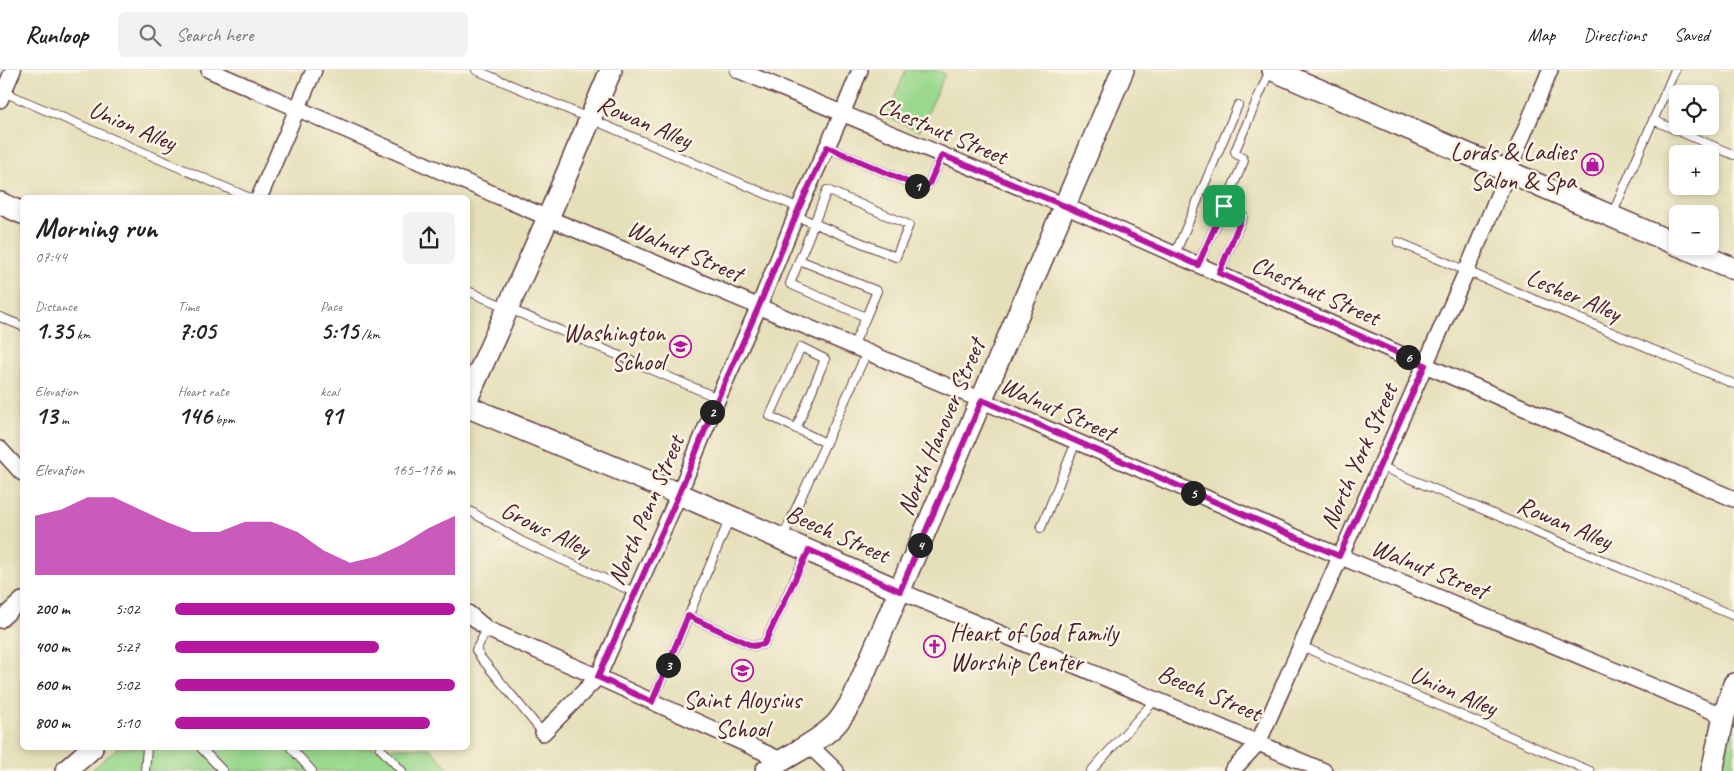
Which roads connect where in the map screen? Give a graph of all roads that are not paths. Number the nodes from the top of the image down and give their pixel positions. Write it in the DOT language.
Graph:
graph roads {
  1 [pos="13,70"];
  2 [pos="209,70"];
  3 [pos="314,70"];
  4 [pos="476,70"];
  5 [pos="611,70"];
  6 [pos="738,70"];
  7 [pos="860,70"];
  8 [pos="1123,70"];
  9 [pos="1271,70"];
  10 [pos="1675,70"];
  11 [pos="1547,71"];
  12 [pos="1,94"];
  13 [pos="1238,105"];
  14 [pos="297,109"];
  15 [pos="842,114"];
  16 [pos="590,119"];
  17 [pos="1653,120"];
  18 [pos="827,147"];
  19 [pos="942,155"];
  20 [pos="1734,155"];
  21 [pos="1508,172"];
  22 [pos="243,195"];
  23 [pos="260,195"];
  24 [pos="0,203"];
  25 [pos="1065,206"];
  26 [pos="1224,206"];
  27 [pos="20,212"];
  28 [pos="797,212"];
  29 [pos="1611,217"];
  30 [pos="548,218"];
  31 [pos="814,224"];
  32 [pos="1398,242"];
  33 [pos="1669,242"];
  34 [pos="1174,254"];
  35 [pos="1701,255"];
  36 [pos="800,260"];
  37 [pos="1198,265"];
  38 [pos="1734,269"];
  39 [pos="1466,270"];
  40 [pos="1219,273"];
  41 [pos="470,292"];
  42 [pos="759,306"];
  43 [pos="508,308"];
  44 [pos="0,316"];
  45 [pos="866,317"];
  46 [pos="20,325"];
  47 [pos="860,349"];
  48 [pos="1425,365"];
  49 [pos="1734,384"];
  50 [pos="470,393"];
  51 [pos="718,398"];
  52 [pos="982,400"];
  53 [pos="470,408"];
  54 [pos="796,429"];
  55 [pos="1076,442"];
  56 [pos="826,443"];
  57 [pos="0,449"];
  58 [pos="1380,466"];
  59 [pos="20,471"];
  60 [pos="679,494"];
  61 [pos="1734,499"];
  62 [pos="470,511"];
  63 [pos="731,516"];
  64 [pos="1041,528"];
  65 [pos="782,539"];
  66 [pos="809,550"];
  67 [pos="1339,556"];
  68 [pos="900,591"];
  69 [pos="636,593"];
  70 [pos="20,602"];
  71 [pos="470,615"];
  72 [pos="688,616"];
  73 [pos="1734,616"];
  74 [pos="0,620"];
  75 [pos="487,630"];
  76 [pos="1301,646"];
  77 [pos="598,677"];
  78 [pos="1734,684"];
  79 [pos="1156,699"];
  80 [pos="652,702"];
  81 [pos="1724,716"];
  82 [pos="543,733"];
  83 [pos="1258,743"];
  84 [pos="809,745"];
  85 [pos="90,750"];
  86 [pos="146,750"];
  87 [pos="203,750"];
  88 [pos="293,750"];
  89 [pos="382,750"];
  90 [pos="773,766"];
  91 [pos="66,771"];
  92 [pos="145,771"];
  93 [pos="222,771"];
  94 [pos="312,771"];
  95 [pos="402,771"];
  96 [pos="836,771"];
  97 [pos="1091,771"];
  98 [pos="1232,771"];
  99 [pos="1324,771"];
  100 [pos="1590,771"];
  101 [pos="1712,771"];
  1 -- 12 [label="street"];
  2 -- 14 [label="street, Walnut Street"];
  3 -- 14 [label="street"];
  4 -- 16 [label="lane, Rowan Alley"];
  5 -- 16 [label="street"];
  6 -- 15 [label="street, Chestnut Street"];
  7 -- 15 [label="street, North Penn Street"];
  8 -- 25 [label="street, North Hanover Street"];
  9 -- 21 [label="street"];
  9 -- 26 [label="lane"];
  10 -- 17 [label="lane"];
  11 -- 21 [label="street, North York Street"];
  12 -- 22 [label="lane, Union Alley"];
  13 -- 34 [label="lane"];
  14 -- 23 [label="street"];
  14 -- 30 [label="street, Walnut Street"];
  15 -- 18 [label="street, North Penn Street"];
  15 -- 19 [label="street, Chestnut Street"];
  16 -- 28 [label="lane, Rowan Alley"];
  16 -- 30 [label="street"];
  17 -- 20 [label="lane"];
  17 -- 29 [label="lane"];
  18 -- 19 [label="lane"];
  18 -- 28 [label="street, North Penn Street"];
  19 -- 25 [label="street, Chestnut Street"];
  21 -- 29 [label="street"];
  21 -- 39 [label="street, North York Street"];
  24 -- 27 [label="street"];
  25 -- 34 [label="street, Chestnut Street"];
  25 -- 52 [label="street, North Hanover Street"];
  26 -- 37 [label="lane"];
  26 -- 40 [label="lane"];
  28 -- 31 [label="lane, Rowan Alley"];
  28 -- 42 [label="street, North Penn Street"];
  29 -- 33 [label="street"];
  30 -- 42 [label="street, Walnut Street"];
  30 -- 43 [label="street"];
  31 -- 31 [label="lane, Rowan Alley"];
  31 -- 36 [label="lane"];
  32 -- 39 [label="lane, Lesher Alley"];
  34 -- 37 [label="street, Chestnut Street"];
  35 -- 38 [label="street"];
  36 -- 45 [label="lane"];
  36 -- 45 [label="lane"];
  37 -- 40 [label="street, Chestnut Street"];
  39 -- 48 [label="street, North York Street"];
  39 -- 49 [label="lane, Lesher Alley"];
  40 -- 48 [label="street, Chestnut Street"];
  41 -- 43 [label="lane"];
  42 -- 47 [label="street, Walnut Street"];
  42 -- 51 [label="street, North Penn Street"];
  43 -- 50 [label="street"];
  43 -- 51 [label="lane"];
  44 -- 46 [label="lane"];
  45 -- 47 [label="lane"];
  47 -- 52 [label="street, Walnut Street"];
  47 -- 56 [label="lane"];
  48 -- 58 [label="street, North York Street"];
  48 -- 61 [label="street, Chestnut Street"];
  51 -- 60 [label="street, North Penn Street"];
  52 -- 55 [label="street, Walnut Street"];
  52 -- 68 [label="street, North Hanover Street"];
  53 -- 60 [label="street, Beech Street"];
  54 -- 54 [label="lane"];
  54 -- 56 [label="lane"];
  55 -- 64 [label="lane"];
  55 -- 67 [label="street, Walnut Street"];
  56 -- 65 [label="lane"];
  57 -- 59 [label="street"];
  58 -- 67 [label="street, North York Street"];
  58 -- 73 [label="lane, Rowan Alley"];
  60 -- 63 [label="street, Beech Street"];
  60 -- 69 [label="street, North Penn Street"];
  62 -- 69 [label="lane, Grows Alley"];
  63 -- 65 [label="street, Beech Street"];
  63 -- 72 [label="lane"];
  65 -- 66 [label="street, Beech Street"];
  66 -- 68 [label="street, Beech Street"];
  66 -- 72 [label="lane"];
  67 -- 76 [label="street, North York Street"];
  67 -- 81 [label="street, Walnut Street"];
  68 -- 79 [label="street, Beech Street"];
  68 -- 84 [label="street, North Hanover Street"];
  69 -- 77 [label="street, North Penn Street"];
  70 -- 74 [label="street"];
  71 -- 75 [label="street"];
  72 -- 80 [label="lane"];
  75 -- 77 [label="street"];
  75 -- 82 [label="lane"];
  76 -- 83 [label="street, North York Street"];
  76 -- 100 [label="lane, Union Alley"];
  77 -- 80 [label="street"];
  77 -- 82 [label="street, North Penn Street"];
  78 -- 81 [label="street"];
  79 -- 83 [label="street, Beech Street"];
  79 -- 97 [label="lane"];
  80 -- 90 [label="street"];
  81 -- 101 [label="street"];
  83 -- 98 [label="street, North York Street"];
  83 -- 99 [label="street, Beech Street"];
  84 -- 90 [label="street, North Hanover Street"];
  84 -- 96 [label="street"];
  85 -- 91 [label="street"];
  86 -- 92 [label="lane"];
  87 -- 93 [label="lane"];
  88 -- 94 [label="lane"];
  89 -- 95 [label="lane"];
}
